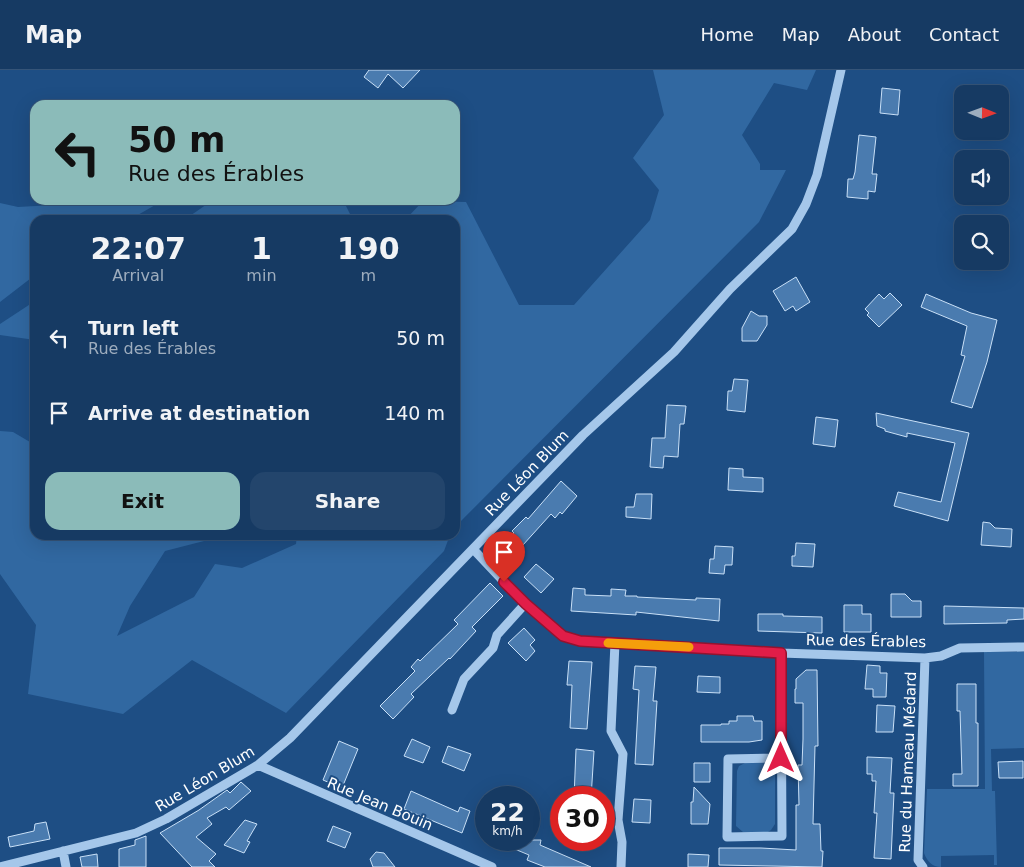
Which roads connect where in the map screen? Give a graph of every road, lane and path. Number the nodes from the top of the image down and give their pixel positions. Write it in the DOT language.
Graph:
graph roads {
  1 [pos="841,70"];
  2 [pos="472,549"];
  3 [pos="526,604"];
  4 [pos="615,643"];
  5 [pos="1024,646"];
  6 [pos="781,653"];
  7 [pos="926,658"];
  8 [pos="452,710"];
  9 [pos="781,758"];
  10 [pos="258,765"];
  11 [pos="63,851"];
  12 [pos="0,867"];
  13 [pos="66,867"];
  14 [pos="492,867"];
  15 [pos="621,867"];
  16 [pos="923,867"];
  1 -- 2 [label="street, Rue Léon Blum"];
  2 -- 3 [label="street, Rue des Érables"];
  2 -- 10 [label="street, Rue Léon Blum"];
  3 -- 4 [label="street, Rue des Érables"];
  3 -- 8 [label="street"];
  4 -- 6 [label="street, Rue des Érables"];
  4 -- 15 [label="street"];
  5 -- 7 [label="street, Rue des Érables"];
  6 -- 7 [label="street, Rue des Érables"];
  6 -- 9 [label="street"];
  7 -- 16 [label="street, Rue du Hameau Médard"];
  9 -- 9 [label="street"];
  10 -- 11 [label="street, Rue Léon Blum"];
  10 -- 14 [label="street, Rue Jean Bouin"];
  11 -- 12 [label="street, Rue Léon Blum"];
  11 -- 13 [label="street"];
}
